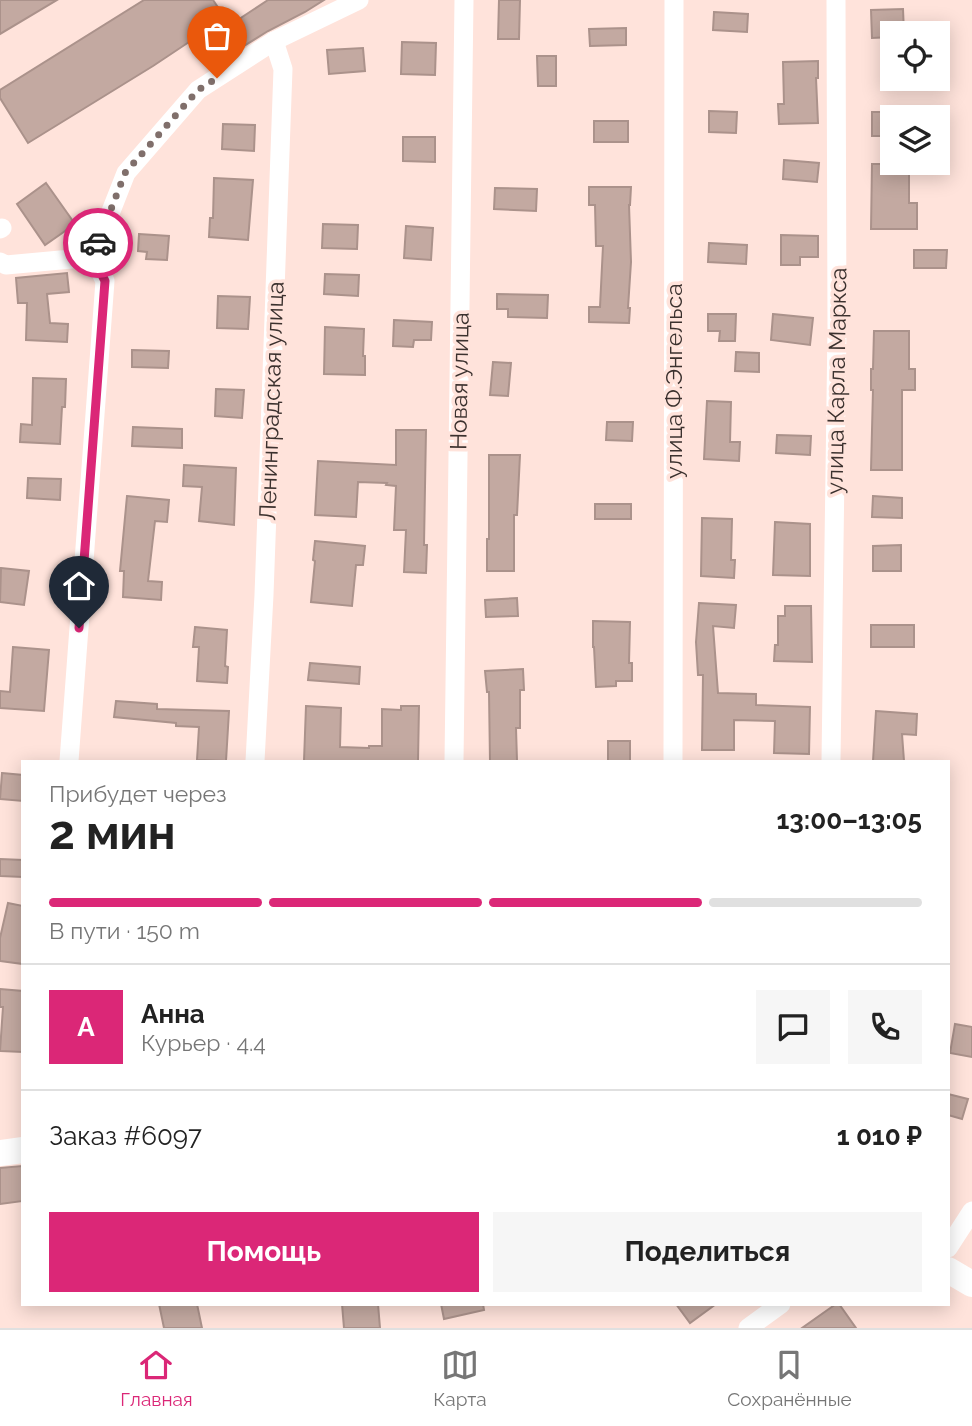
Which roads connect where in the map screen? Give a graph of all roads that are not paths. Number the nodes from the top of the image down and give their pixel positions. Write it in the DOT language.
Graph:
graph roads {
  1 [pos="359,0"];
  2 [pos="464,0"];
  3 [pos="674,0"];
  4 [pos="836,0"];
  5 [pos="274,41"];
  6 [pos="93,257"];
  7 [pos="0,262"];
  8 [pos="69,760"];
  9 [pos="255,760"];
  10 [pos="454,760"];
  11 [pos="673,760"];
  12 [pos="831,760"];
  13 [pos="21,1150"];
  14 [pos="0,1153"];
  15 [pos="972,1210"];
  16 [pos="950,1245"];
  17 [pos="950,1271"];
  18 [pos="972,1284"];
  19 [pos="778,1306"];
  20 [pos="748,1328"];
  1 -- 5 [label="street"];
  2 -- 10 [label="street, Новая улица"];
  3 -- 11 [label="street, улица Ф.Энгельса"];
  4 -- 12 [label="street, улица Карла Маркса"];
  5 -- 6 [label="street"];
  5 -- 9 [label="street, Ленинградская улица"];
  6 -- 7 [label="street"];
  6 -- 8 [label="street"];
  13 -- 14 [label="street"];
  15 -- 16 [label="street"];
  17 -- 18 [label="street"];
  19 -- 20 [label="street"];
}
